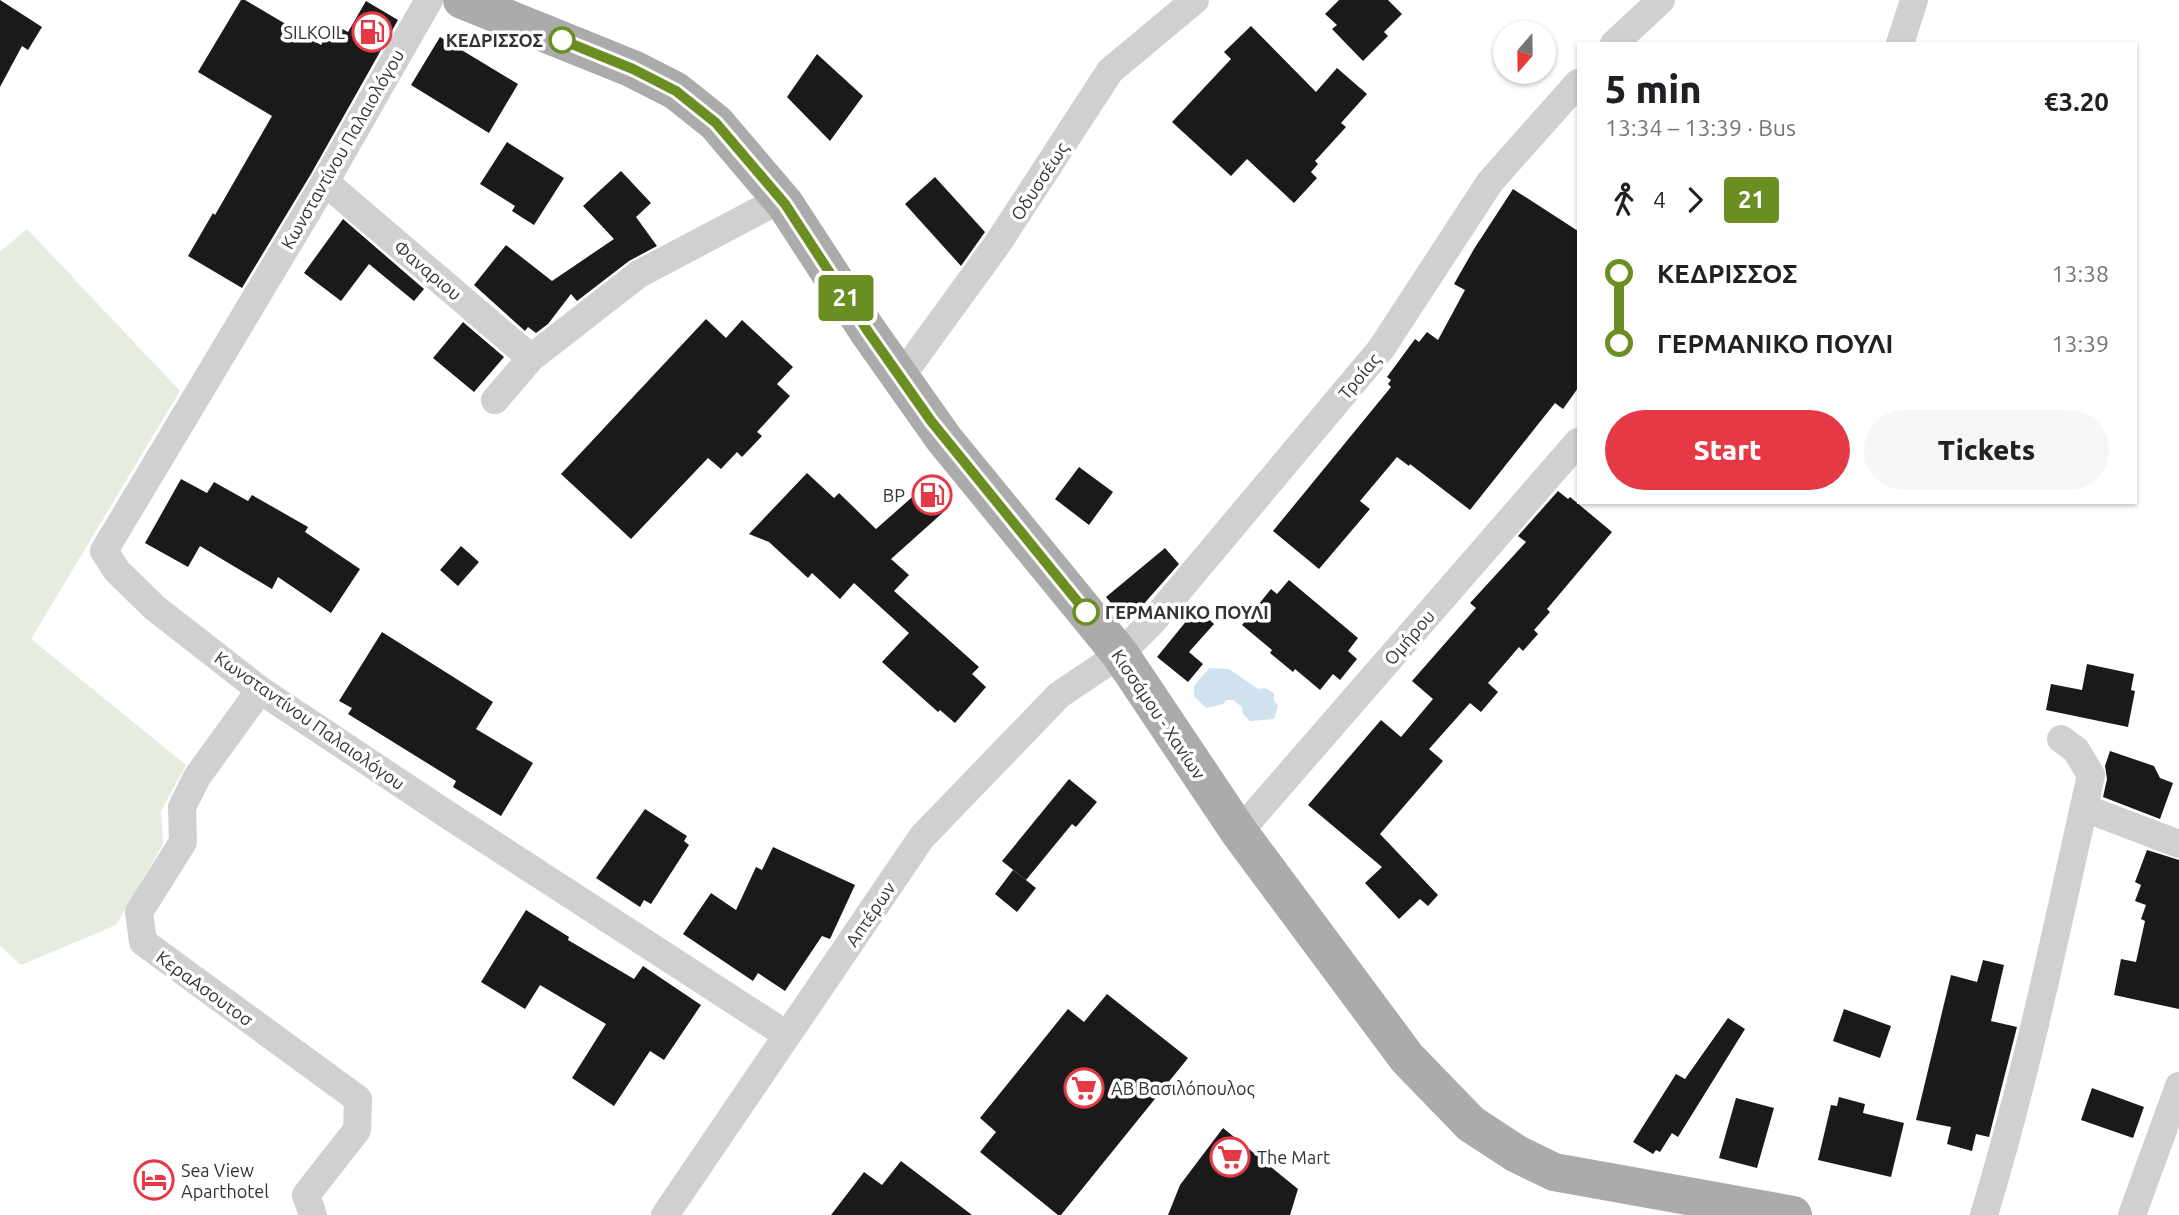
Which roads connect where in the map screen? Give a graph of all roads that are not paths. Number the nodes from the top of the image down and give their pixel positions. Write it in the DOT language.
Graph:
graph roads {
  1 [pos="429,0"];
  2 [pos="462,0"];
  3 [pos="1195,0"];
  4 [pos="1661,0"];
  5 [pos="1914,0"];
  6 [pos="1616,42"];
  7 [pos="1901,42"];
  8 [pos="1577,84"];
  9 [pos="325,182"];
  10 [pos="781,199"];
  11 [pos="531,358"];
  12 [pos="900,378"];
  13 [pos="495,400"];
  14 [pos="1577,443"];
  15 [pos="1120,654"];
  16 [pos="260,690"];
  17 [pos="2061,739"];
  18 [pos="2084,808"];
  19 [pos="1239,832"];
  20 [pos="2179,844"];
  21 [pos="787,1035"];
  22 [pos="2179,1086"];
  23 [pos="313,1215"];
  24 [pos="665,1215"];
  25 [pos="1793,1215"];
  26 [pos="1984,1215"];
  27 [pos="2132,1215"];
  1 -- 9 [label="street, Κωνσταντίνου Παλαιολόγου"];
  2 -- 10 [label="main road, Κισσάμου - Χανίων"];
  3 -- 12 [label="street, Οδυσσέως"];
  4 -- 6 [label="street"];
  5 -- 7 [label="street"];
  8 -- 15 [label="street, Τροίας"];
  9 -- 11 [label="street, Φαναριου"];
  9 -- 16 [label="street, Κωνσταντίνου Παλαιολόγου"];
  10 -- 11 [label="street"];
  10 -- 12 [label="main road, Κισσάμου - Χανίων"];
  11 -- 13 [label="street"];
  12 -- 15 [label="main road, Κισσάμου - Χανίων"];
  14 -- 19 [label="street, Ομήρου"];
  15 -- 19 [label="main road, Κισσάμου - Χανίων"];
  15 -- 21 [label="street, Απτέρων"];
  16 -- 21 [label="street, Κωνσταντίνου Παλαιολόγου"];
  16 -- 23 [label="street, ΚεραΑσουτοσ"];
  17 -- 18 [label="street"];
  18 -- 20 [label="street"];
  18 -- 26 [label="street"];
  19 -- 25 [label="main road, Κισσάμου - Χανίων"];
  21 -- 24 [label="street, Απτέρων"];
  22 -- 27 [label="street"];
}
